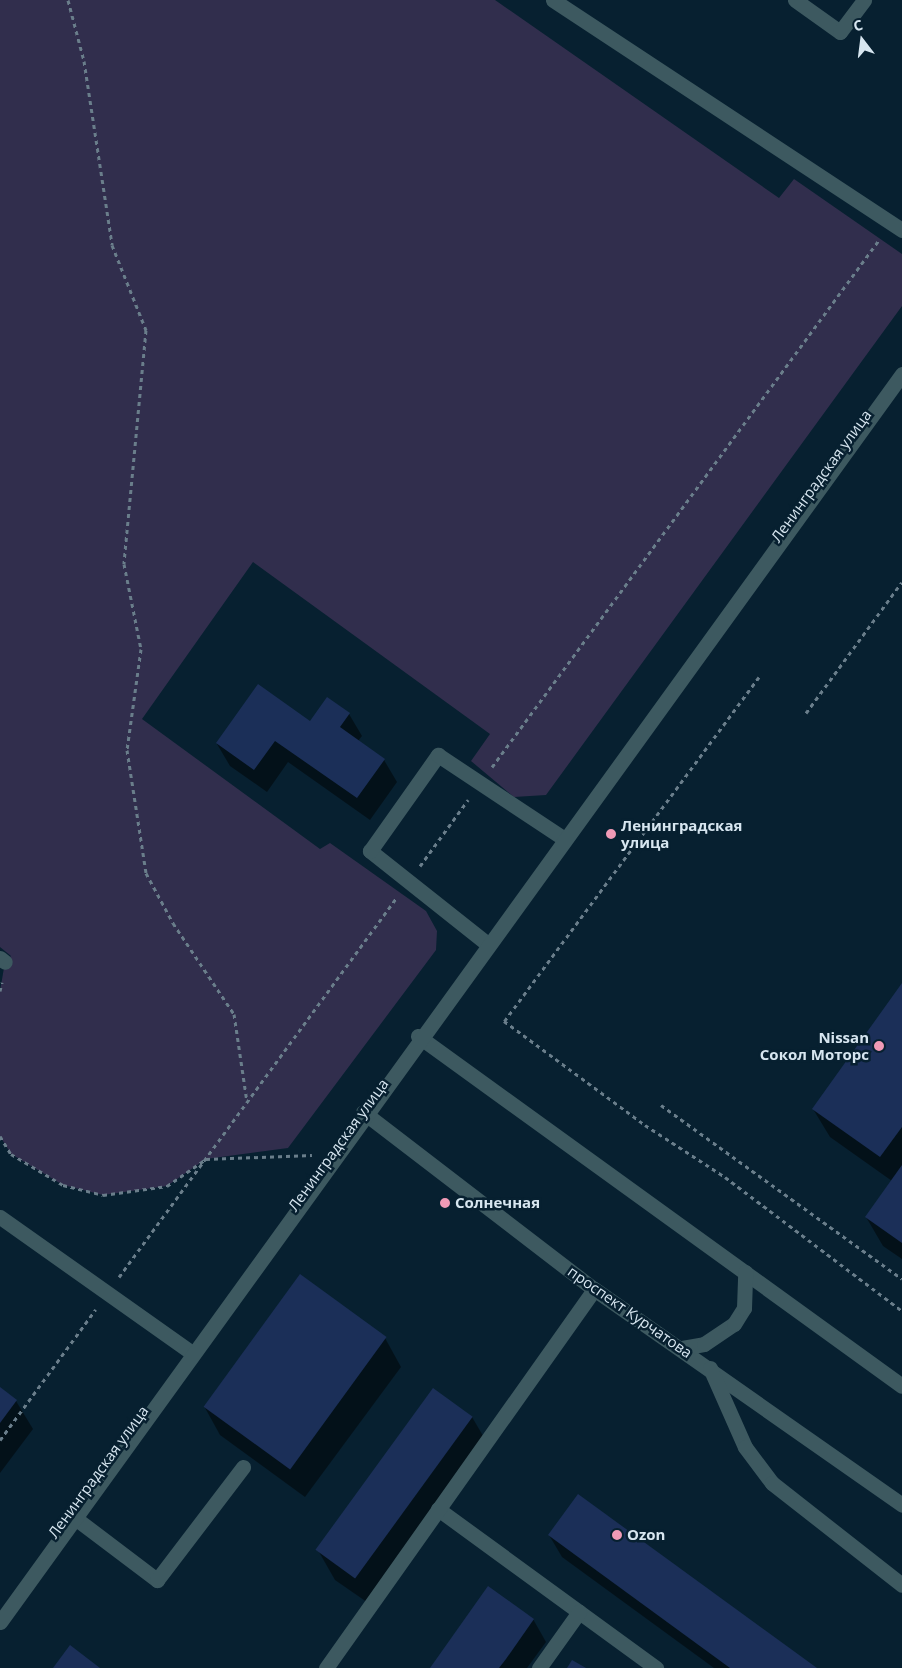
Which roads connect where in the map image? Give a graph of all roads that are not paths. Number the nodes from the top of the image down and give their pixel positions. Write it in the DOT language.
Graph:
graph roads {
  1 [pos="553,0"];
  2 [pos="795,0"];
  3 [pos="864,0"];
  4 [pos="897,227"];
  5 [pos="902,366"];
  6 [pos="902,374"];
  7 [pos="560,836"];
  8 [pos="485,942"];
  9 [pos="420,1038"];
  10 [pos="366,1114"];
  11 [pos="0,1217"];
  12 [pos="745,1272"];
  13 [pos="594,1289"];
  14 [pos="682,1348"];
  15 [pos="188,1350"];
  16 [pos="710,1368"];
  17 [pos="902,1386"];
  18 [pos="243,1468"];
  19 [pos="902,1505"];
  20 [pos="438,1509"];
  21 [pos="75,1518"];
  22 [pos="902,1585"];
  23 [pos="0,1606"];
  24 [pos="579,1612"];
  25 [pos="0,1622"];
  26 [pos="646,1665"];
  27 [pos="326,1668"];
  28 [pos="539,1668"];
  1 -- 4 [label="street"];
  2 -- 3 [label="street"];
  5 -- 7 [label="street, Ленинградская улица"];
  6 -- 9 [label="street"];
  7 -- 8 [label="street, Ленинградская улица"];
  7 -- 8 [label="street"];
  8 -- 9 [label="street, Ленинградская улица"];
  9 -- 10 [label="street, Ленинградская улица"];
  9 -- 12 [label="street"];
  10 -- 13 [label="street, проспект Курчатова"];
  10 -- 15 [label="street, Ленинградская улица"];
  10 -- 21 [label="street"];
  11 -- 15 [label="street"];
  12 -- 14 [label="street"];
  12 -- 17 [label="street"];
  13 -- 14 [label="street, проспект Курчатова"];
  13 -- 20 [label="street"];
  14 -- 16 [label="street, проспект Курчатова"];
  15 -- 23 [label="street, Ленинградская улица"];
  16 -- 19 [label="street, проспект Курчатова"];
  16 -- 22 [label="street"];
  18 -- 21 [label="street"];
  20 -- 24 [label="street"];
  20 -- 27 [label="street"];
  21 -- 25 [label="street"];
  24 -- 26 [label="street"];
  24 -- 28 [label="street"];
}
